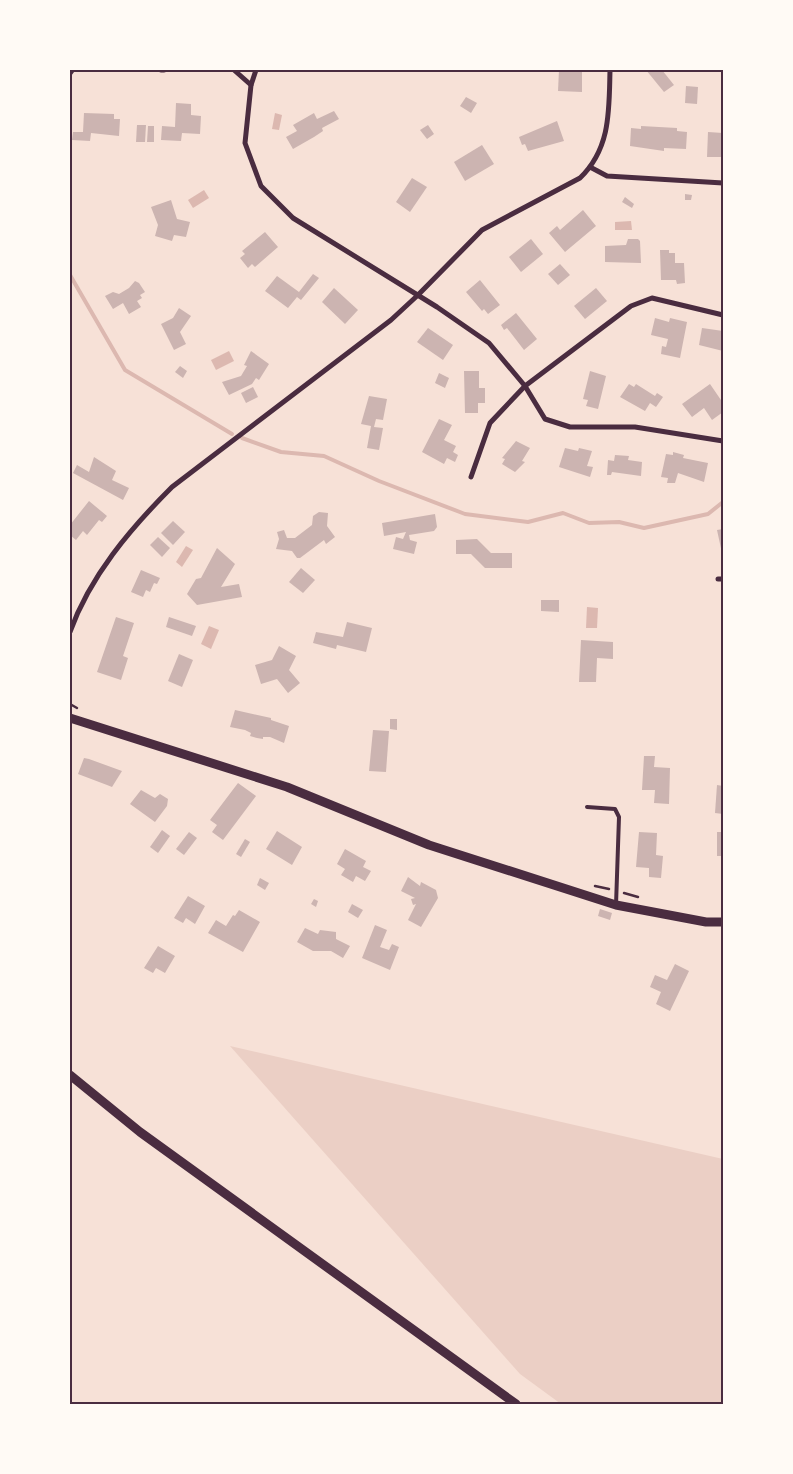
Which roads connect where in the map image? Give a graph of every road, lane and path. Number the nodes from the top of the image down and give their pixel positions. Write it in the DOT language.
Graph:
graph roads {
  1 [pos="73,70"];
  2 [pos="234,70"];
  3 [pos="256,70"];
  4 [pos="610,70"];
  5 [pos="70,74"];
  6 [pos="251,85"];
  7 [pos="590,167"];
  8 [pos="723,183"];
  9 [pos="418,295"];
  10 [pos="723,315"];
  11 [pos="525,386"];
  12 [pos="723,441"];
  13 [pos="471,476"];
  14 [pos="70,632"];
  15 [pos="70,704"];
  16 [pos="79,709"];
  17 [pos="70,718"];
  18 [pos="587,807"];
  19 [pos="591,885"];
  20 [pos="618,892"];
  21 [pos="643,898"];
  22 [pos="616,905"];
  23 [pos="723,922"];
  24 [pos="70,1074"];
  25 [pos="516,1404"];
  1 -- 5 [label="lane"];
  2 -- 6 [label="street"];
  3 -- 6 [label="street"];
  4 -- 7 [label="street"];
  6 -- 9 [label="street"];
  7 -- 8 [label="street"];
  7 -- 9 [label="street"];
  9 -- 11 [label="street"];
  9 -- 14 [label="street"];
  10 -- 11 [label="street"];
  11 -- 12 [label="street"];
  11 -- 13 [label="street"];
  15 -- 16 [label="path"];
  17 -- 22 [label="street"];
  18 -- 20 [label="lane"];
  19 -- 20 [label="path"];
  20 -- 21 [label="path"];
  20 -- 22 [label="lane"];
  22 -- 23 [label="street"];
  24 -- 25 [label="street"];
}
